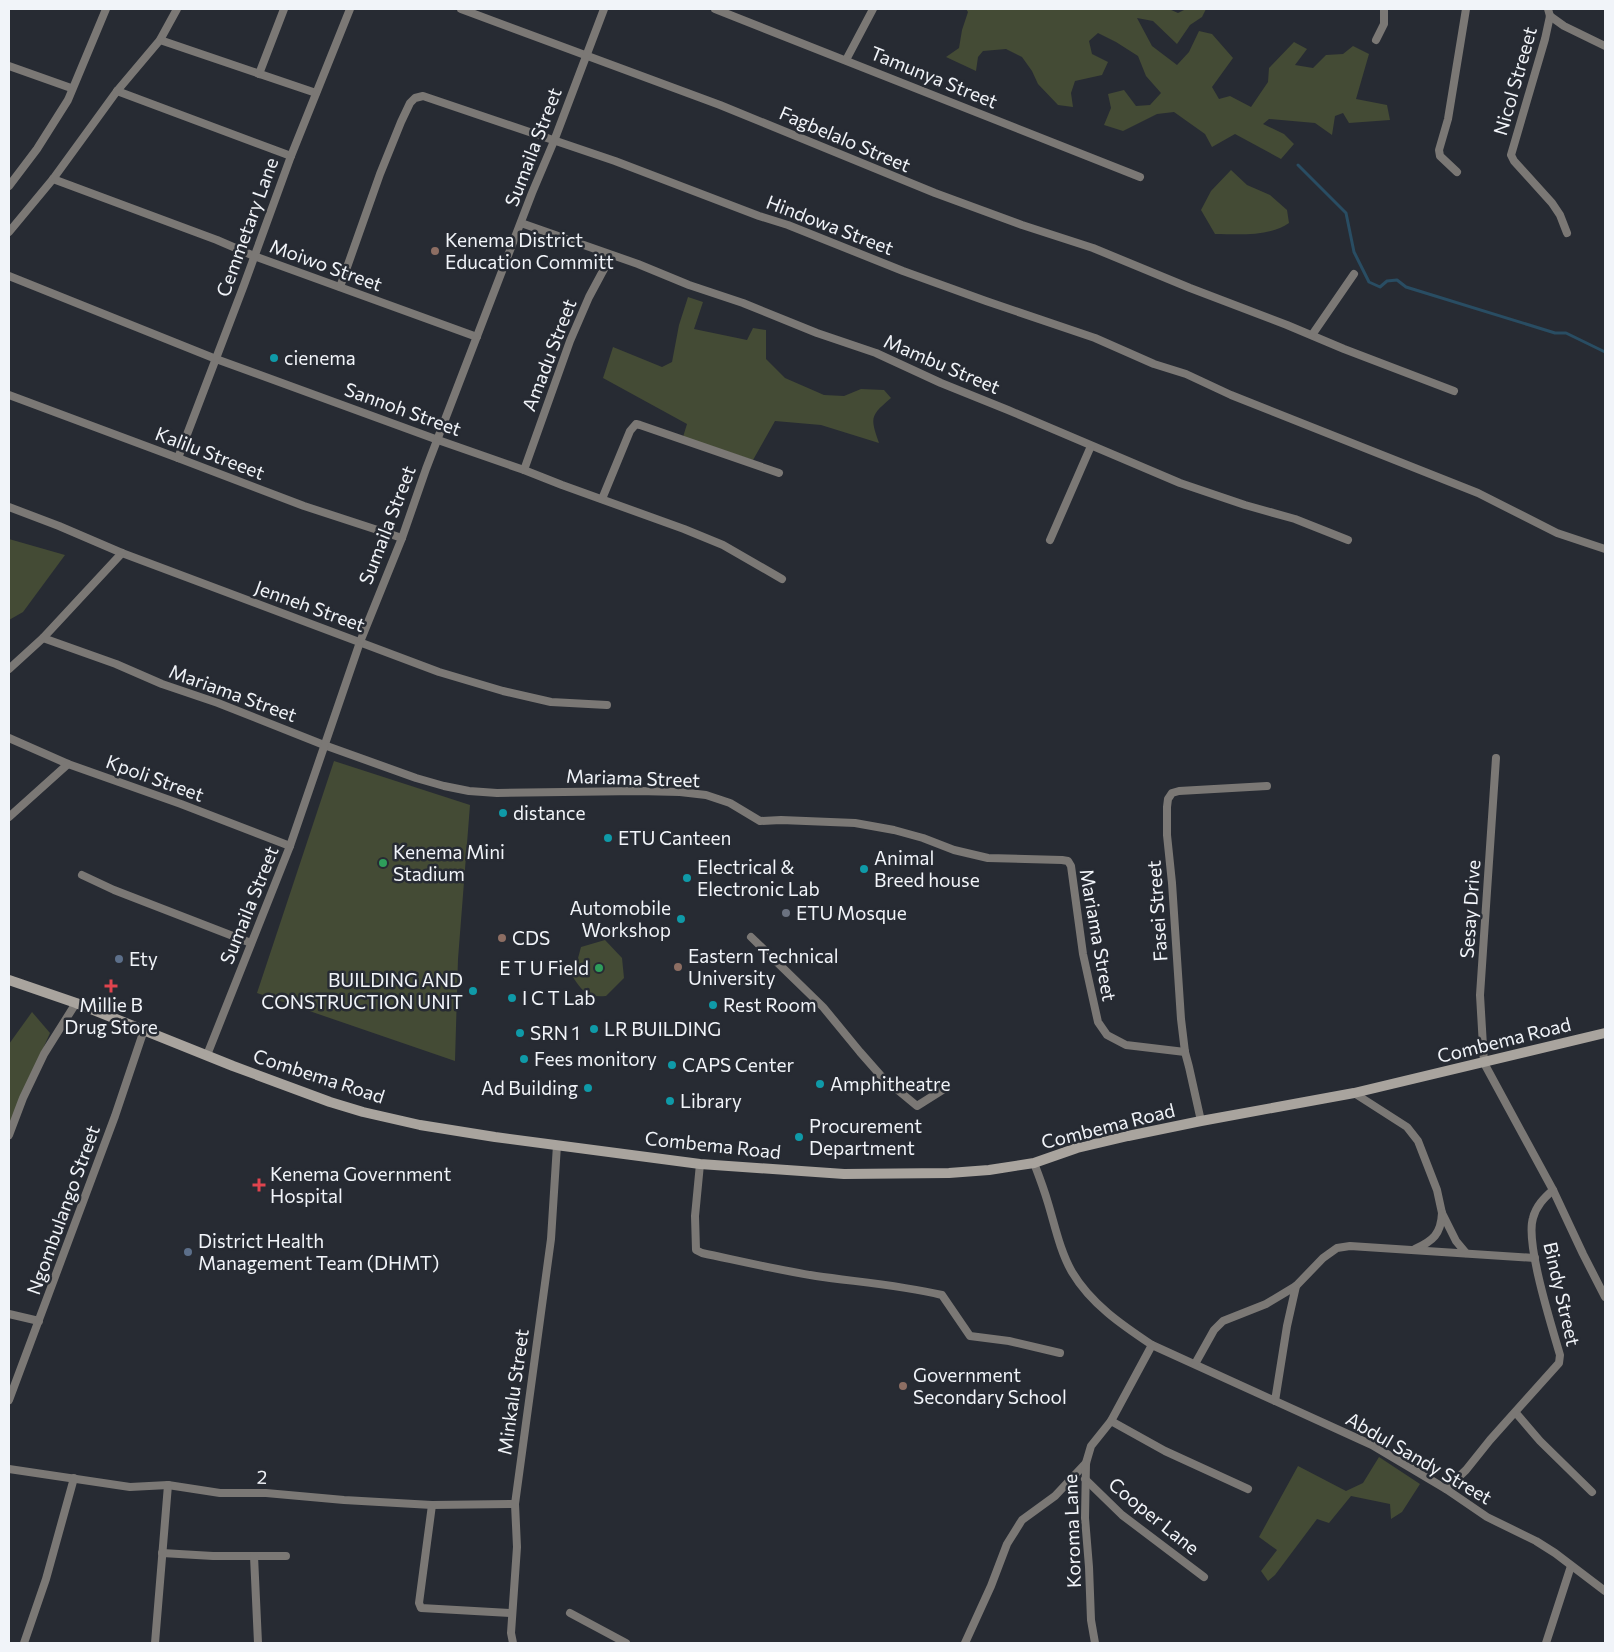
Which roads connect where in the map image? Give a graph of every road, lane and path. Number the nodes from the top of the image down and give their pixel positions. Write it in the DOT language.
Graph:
graph roads {
  1 [pos="106,9"];
  2 [pos="177,9"];
  3 [pos="284,9"];
  4 [pos="350,9"];
  5 [pos="461,9"];
  6 [pos="604,9"];
  7 [pos="715,9"];
  8 [pos="873,9"];
  9 [pos="1384,9"];
  10 [pos="1466,9"];
  11 [pos="1549,12"];
  12 [pos="160,40"];
  13 [pos="1376,40"];
  14 [pos="1605,46"];
  15 [pos="586,55"];
  16 [pos="846,60"];
  17 [pos="9,66"];
  18 [pos="259,74"];
  19 [pos="71,88"];
  20 [pos="117,91"];
  21 [pos="316,93"];
  22 [pos="554,141"];
  23 [pos="290,156"];
  24 [pos="1457,172"];
  25 [pos="1140,177"];
  26 [pos="53,179"];
  27 [pos="9,186"];
  28 [pos="521,223"];
  29 [pos="9,232"];
  30 [pos="1567,233"];
  31 [pos="254,256"];
  32 [pos="611,256"];
  33 [pos="1354,274"];
  34 [pos="9,276"];
  35 [pos="340,287"];
  36 [pos="1312,335"];
  37 [pos="477,337"];
  38 [pos="216,359"];
  39 [pos="1454,391"];
  40 [pos="9,395"];
  41 [pos="438,440"];
  42 [pos="1091,446"];
  43 [pos="178,458"];
  44 [pos="524,470"];
  45 [pos="778,473"];
  46 [pos="602,498"];
  47 [pos="9,508"];
  48 [pos="402,538"];
  49 [pos="1050,540"];
  50 [pos="1348,540"];
  51 [pos="1605,549"];
  52 [pos="122,553"];
  53 [pos="782,579"];
  54 [pos="43,638"];
  55 [pos="360,642"];
  56 [pos="9,669"];
  57 [pos="607,705"];
  58 [pos="9,738"];
  59 [pos="324,745"];
  60 [pos="1496,758"];
  61 [pos="68,764"];
  62 [pos="1267,786"];
  63 [pos="9,817"];
  64 [pos="290,846"];
  65 [pos="82,875"];
  66 [pos="751,936"];
  67 [pos="251,943"];
  68 [pos="9,980"];
  69 [pos="76,1003"];
  70 [pos="144,1030"];
  71 [pos="1605,1033"];
  72 [pos="1185,1052"];
  73 [pos="207,1055"];
  74 [pos="1484,1063"];
  75 [pos="944,1089"];
  76 [pos="1354,1093"];
  77 [pos="1201,1121"];
  78 [pos="9,1135"];
  79 [pos="558,1145"];
  80 [pos="1034,1163"];
  81 [pos="700,1164"];
  82 [pos="1553,1190"];
  83 [pos="1442,1213"];
  84 [pos="1413,1249"];
  85 [pos="1466,1253"];
  86 [pos="1535,1258"];
  87 [pos="1296,1286"];
  88 [pos="1605,1297"];
  89 [pos="9,1314"];
  90 [pos="39,1321"];
  91 [pos="1152,1345"];
  92 [pos="1060,1353"];
  93 [pos="1195,1364"];
  94 [pos="9,1400"];
  95 [pos="1275,1401"];
  96 [pos="1516,1413"];
  97 [pos="1111,1421"];
  98 [pos="1086,1463"];
  99 [pos="9,1469"];
  100 [pos="74,1478"];
  101 [pos="1085,1479"];
  102 [pos="168,1485"];
  103 [pos="1248,1489"];
  104 [pos="1446,1490"];
  105 [pos="1592,1492"];
  106 [pos="515,1504"];
  107 [pos="432,1505"];
  108 [pos="162,1553"];
  109 [pos="254,1556"];
  110 [pos="286,1556"];
  111 [pos="1571,1566"];
  112 [pos="1204,1577"];
  113 [pos="1605,1591"];
  114 [pos="512,1613"];
  115 [pos="570,1613"];
  116 [pos="24,1643"];
  117 [pos="155,1643"];
  118 [pos="258,1643"];
  119 [pos="513,1643"];
  120 [pos="626,1643"];
  121 [pos="965,1643"];
  122 [pos="1095,1643"];
  123 [pos="1546,1643"];
  1 -- 19 [label="street"];
  2 -- 12 [label="street"];
  3 -- 18 [label="street"];
  4 -- 21 [label="street, Cemmetary Lane"];
  5 -- 15 [label="street, Fagbelalo Street"];
  6 -- 15 [label="street, Sumaila Street"];
  7 -- 16 [label="street, Tamunya Street"];
  8 -- 16 [label="street"];
  9 -- 13 [label="street"];
  10 -- 24 [label="street"];
  11 -- 14 [label="street"];
  11 -- 30 [label="street, Nicol Streeet"];
  12 -- 18 [label="street"];
  12 -- 20 [label="street"];
  15 -- 22 [label="street, Sumaila Street"];
  15 -- 36 [label="street, Fagbelalo Street"];
  16 -- 25 [label="street, Tamunya Street"];
  17 -- 19 [label="street"];
  18 -- 21 [label="street"];
  19 -- 27 [label="street"];
  20 -- 23 [label="street"];
  20 -- 26 [label="street"];
  21 -- 23 [label="street, Cemmetary Lane"];
  22 -- 28 [label="street, Sumaila Street"];
  22 -- 35 [label="street, Hindowa Street"];
  22 -- 51 [label="street, Hindowa Street"];
  23 -- 31 [label="street, Cemmetary Lane"];
  26 -- 29 [label="street"];
  26 -- 31 [label="street, Moiwo Street"];
  28 -- 32 [label="street, Mambu Street"];
  28 -- 37 [label="street, Sumaila Street"];
  31 -- 35 [label="street, Moiwo Street"];
  31 -- 38 [label="street, Cemmetary Lane"];
  32 -- 42 [label="street, Mambu Street"];
  32 -- 44 [label="street, Amadu Street"];
  33 -- 36 [label="street"];
  34 -- 38 [label="street, Sannoh Street"];
  35 -- 37 [label="street, Moiwo Street"];
  36 -- 39 [label="street, Fagbelalo Street"];
  37 -- 41 [label="street, Sumaila Street"];
  38 -- 41 [label="street, Sannoh Street"];
  38 -- 43 [label="street, Cemmetary Lane"];
  40 -- 43 [label="street, Kalilu Streeet"];
  41 -- 44 [label="street, Sannoh Street"];
  41 -- 48 [label="street, Sumaila Street"];
  42 -- 49 [label="street"];
  42 -- 50 [label="street, Mambu Street"];
  43 -- 48 [label="street, Kalilu Streeet"];
  44 -- 46 [label="street, Sannoh Street"];
  45 -- 46 [label="street"];
  46 -- 53 [label="street, Sannoh Street"];
  47 -- 52 [label="street, Jenneh Street"];
  48 -- 55 [label="street, Sumaila Street"];
  52 -- 54 [label="street"];
  52 -- 55 [label="street, Jenneh Street"];
  54 -- 56 [label="street"];
  54 -- 59 [label="street, Mariama Street"];
  55 -- 57 [label="street, Jenneh Street"];
  55 -- 59 [label="street, Sumaila Street"];
  58 -- 61 [label="street, Kpoli Street"];
  59 -- 64 [label="street, Sumaila Street"];
  59 -- 72 [label="street, Mariama Street"];
  60 -- 74 [label="street, Sesay Drive"];
  61 -- 63 [label="street"];
  61 -- 64 [label="street, Kpoli Street"];
  62 -- 72 [label="street, Fasei Street"];
  64 -- 67 [label="street, Sumaila Street"];
  65 -- 67 [label="street"];
  66 -- 75 [label="street"];
  67 -- 73 [label="street, Sumaila Street"];
  68 -- 69 [label="street, Combema Road"];
  69 -- 70 [label="street, Combema Road"];
  69 -- 78 [label="street"];
  70 -- 73 [label="street, Combema Road"];
  70 -- 90 [label="street, Ngombulango Street"];
  71 -- 74 [label="street, Combema Road"];
  72 -- 77 [label="street, Fasei Street"];
  73 -- 79 [label="street, Combema Road"];
  74 -- 76 [label="street, Combema Road"];
  74 -- 82 [label="street, Bindy Street"];
  76 -- 77 [label="street, Combema Road"];
  76 -- 83 [label="street"];
  77 -- 80 [label="street, Combema Road"];
  79 -- 81 [label="street, Combema Road"];
  79 -- 106 [label="street, Minkalu Street"];
  80 -- 81 [label="street, Combema Road"];
  80 -- 91 [label="street, Abdul Sandy Street"];
  81 -- 92 [label="street"];
  82 -- 86 [label="street, Bindy Street"];
  82 -- 88 [label="street, Bindy Street"];
  83 -- 84 [label="street"];
  83 -- 85 [label="street"];
  84 -- 85 [label="street"];
  84 -- 87 [label="street"];
  85 -- 86 [label="street"];
  86 -- 96 [label="street, Bindy Street"];
  87 -- 93 [label="street"];
  87 -- 95 [label="street"];
  89 -- 90 [label="street"];
  90 -- 94 [label="street, Ngombulango Street"];
  91 -- 93 [label="street, Abdul Sandy Street"];
  91 -- 97 [label="street, Koroma Lane"];
  93 -- 95 [label="street, Abdul Sandy Street"];
  95 -- 104 [label="street, Abdul Sandy Street"];
  96 -- 104 [label="street, Bindy Street"];
  96 -- 105 [label="street"];
  97 -- 98 [label="street, Koroma Lane"];
  97 -- 103 [label="street"];
  98 -- 101 [label="street, Koroma Lane"];
  98 -- 121 [label="street"];
  99 -- 100 [label="street, 2"];
  100 -- 102 [label="street, 2"];
  100 -- 116 [label="street"];
  101 -- 112 [label="street, Cooper Lane"];
  101 -- 122 [label="street, Koroma Lane"];
  102 -- 107 [label="street, 2"];
  102 -- 108 [label="street"];
  104 -- 111 [label="street, Abdul Sandy Street"];
  106 -- 107 [label="street, 2"];
  106 -- 114 [label="street, Minkalu Street"];
  107 -- 114 [label="street"];
  108 -- 109 [label="street"];
  108 -- 117 [label="street"];
  109 -- 110 [label="street"];
  109 -- 118 [label="street"];
  111 -- 113 [label="street, Abdul Sandy Street"];
  111 -- 123 [label="street"];
  114 -- 119 [label="street, Minkalu Street"];
  115 -- 120 [label="street"];
}
